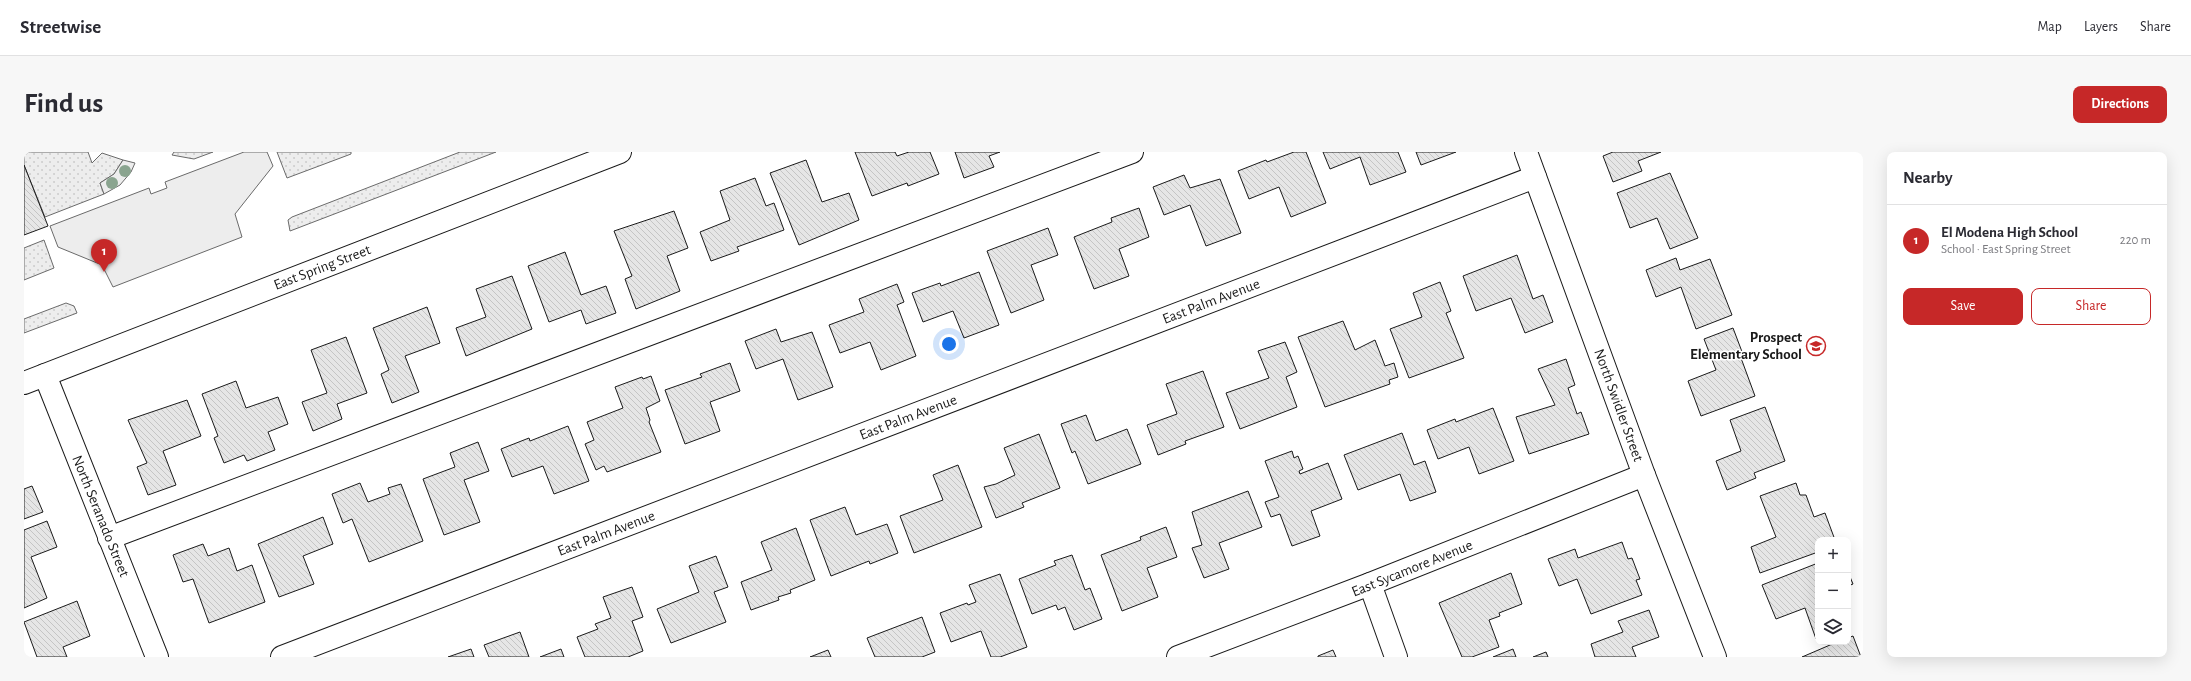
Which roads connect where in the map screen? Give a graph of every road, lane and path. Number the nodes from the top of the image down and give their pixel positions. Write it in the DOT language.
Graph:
graph roads {
  1 [pos="620,152"];
  2 [pos="1132,152"];
  3 [pos="1526,152"];
  4 [pos="1535,177"];
  5 [pos="45,375"];
  6 [pos="24,383"];
  7 [pos="1644,475"];
  8 [pos="109,538"];
  9 [pos="1370,584"];
  10 [pos="157,657"];
  11 [pos="282,657"];
  12 [pos="1178,657"];
  13 [pos="1396,657"];
  14 [pos="1715,657"];
  1 -- 5 [label="street, East Spring Street"];
  2 -- 8 [label="street"];
  3 -- 4 [label="street, North Swidler Street"];
  4 -- 7 [label="street, North Swidler Street"];
  4 -- 11 [label="street, East Palm Avenue"];
  5 -- 6 [label="street, East Spring Street"];
  5 -- 8 [label="street, North Seranado Street"];
  7 -- 9 [label="street, East Sycamore Avenue"];
  7 -- 14 [label="street, North Swidler Street"];
  8 -- 10 [label="street, North Seranado Street"];
  9 -- 12 [label="street, East Sycamore Avenue"];
  9 -- 13 [label="street"];
}
